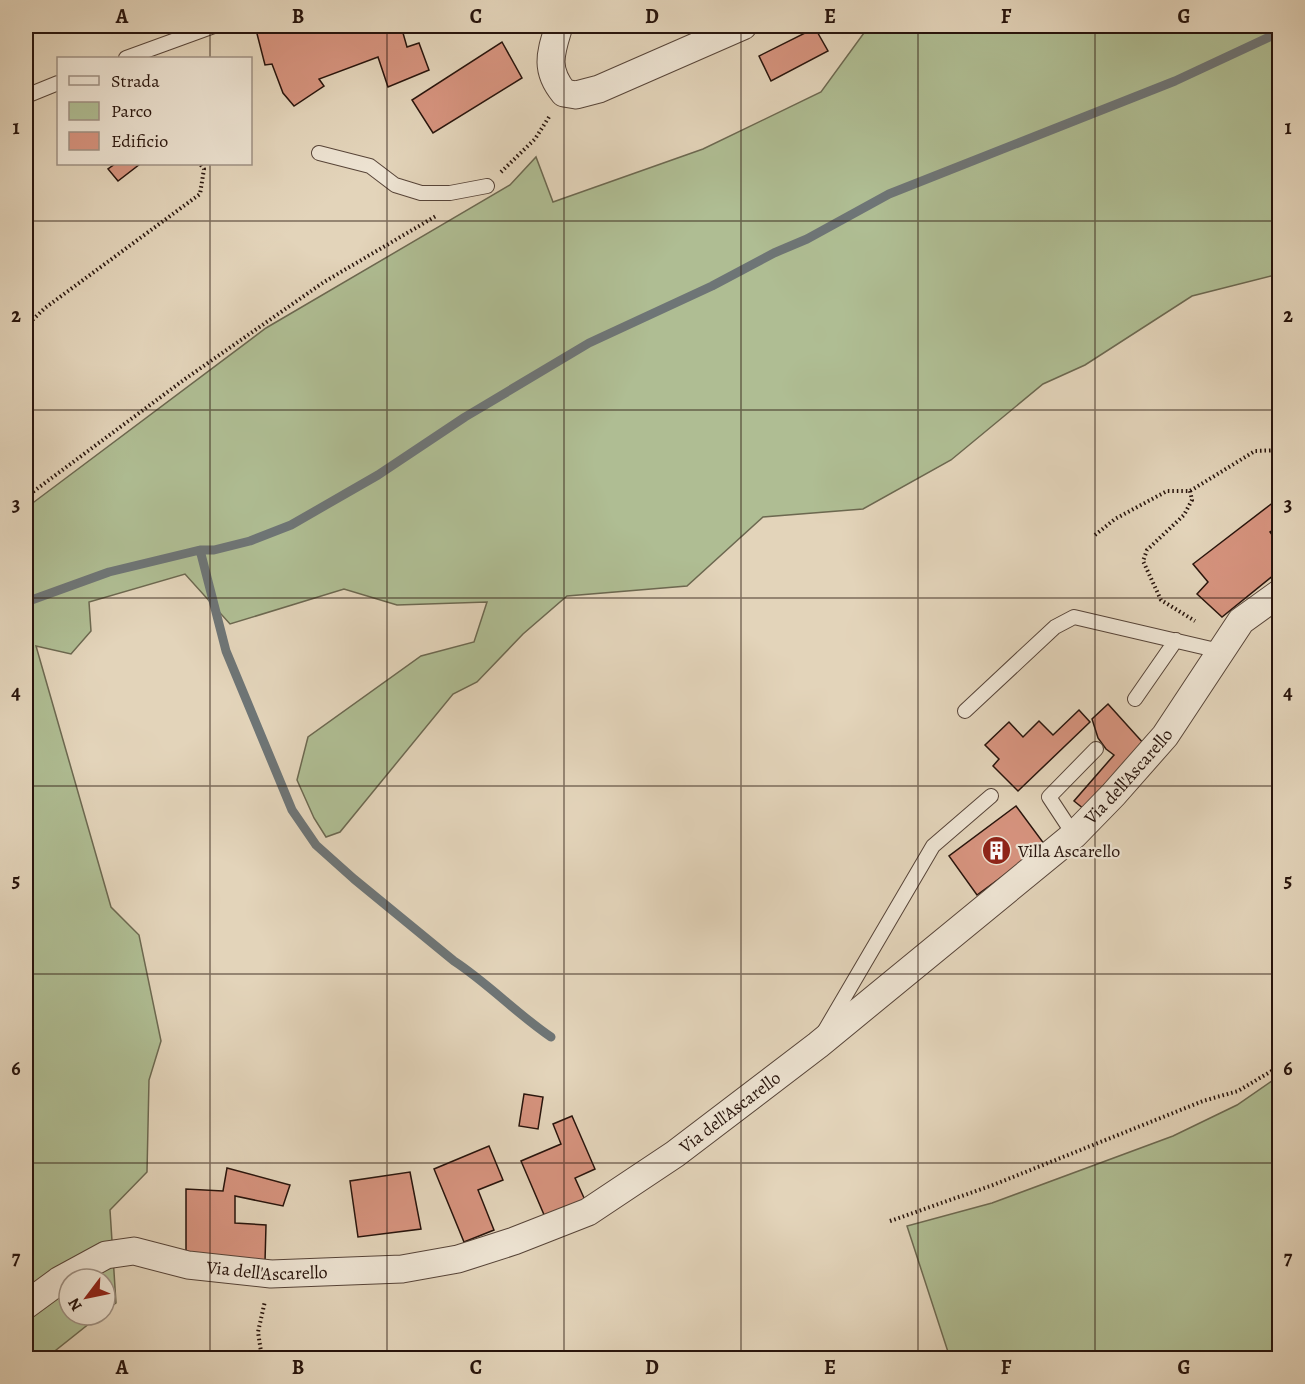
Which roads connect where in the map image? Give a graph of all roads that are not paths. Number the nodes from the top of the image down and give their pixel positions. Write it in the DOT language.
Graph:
graph roads {
  1 [pos="214,26"];
  2 [pos="560,26"];
  3 [pos="743,26"];
  4 [pos="129,57"];
  5 [pos="57,83"];
  6 [pos="26,96"];
  7 [pos="319,153"];
  8 [pos="488,186"];
  9 [pos="1280,593"];
  10 [pos="1176,640"];
  11 [pos="1223,646"];
  12 [pos="1135,699"];
  13 [pos="965,711"];
  14 [pos="1096,749"];
  15 [pos="991,796"];
  16 [pos="1074,835"];
  17 [pos="818,1045"];
  18 [pos="26,1305"];
  1 -- 4 [label="lane"];
  2 -- 3 [label="street"];
  5 -- 6 [label="lane"];
  7 -- 8 [label="lane"];
  9 -- 11 [label="street, Via dell'Ascarello"];
  10 -- 11 [label="lane"];
  10 -- 12 [label="lane"];
  10 -- 13 [label="lane"];
  11 -- 16 [label="street, Via dell'Ascarello"];
  14 -- 16 [label="lane"];
  15 -- 17 [label="lane"];
  16 -- 17 [label="street, Via dell'Ascarello"];
  17 -- 18 [label="street, Via dell'Ascarello"];
}
